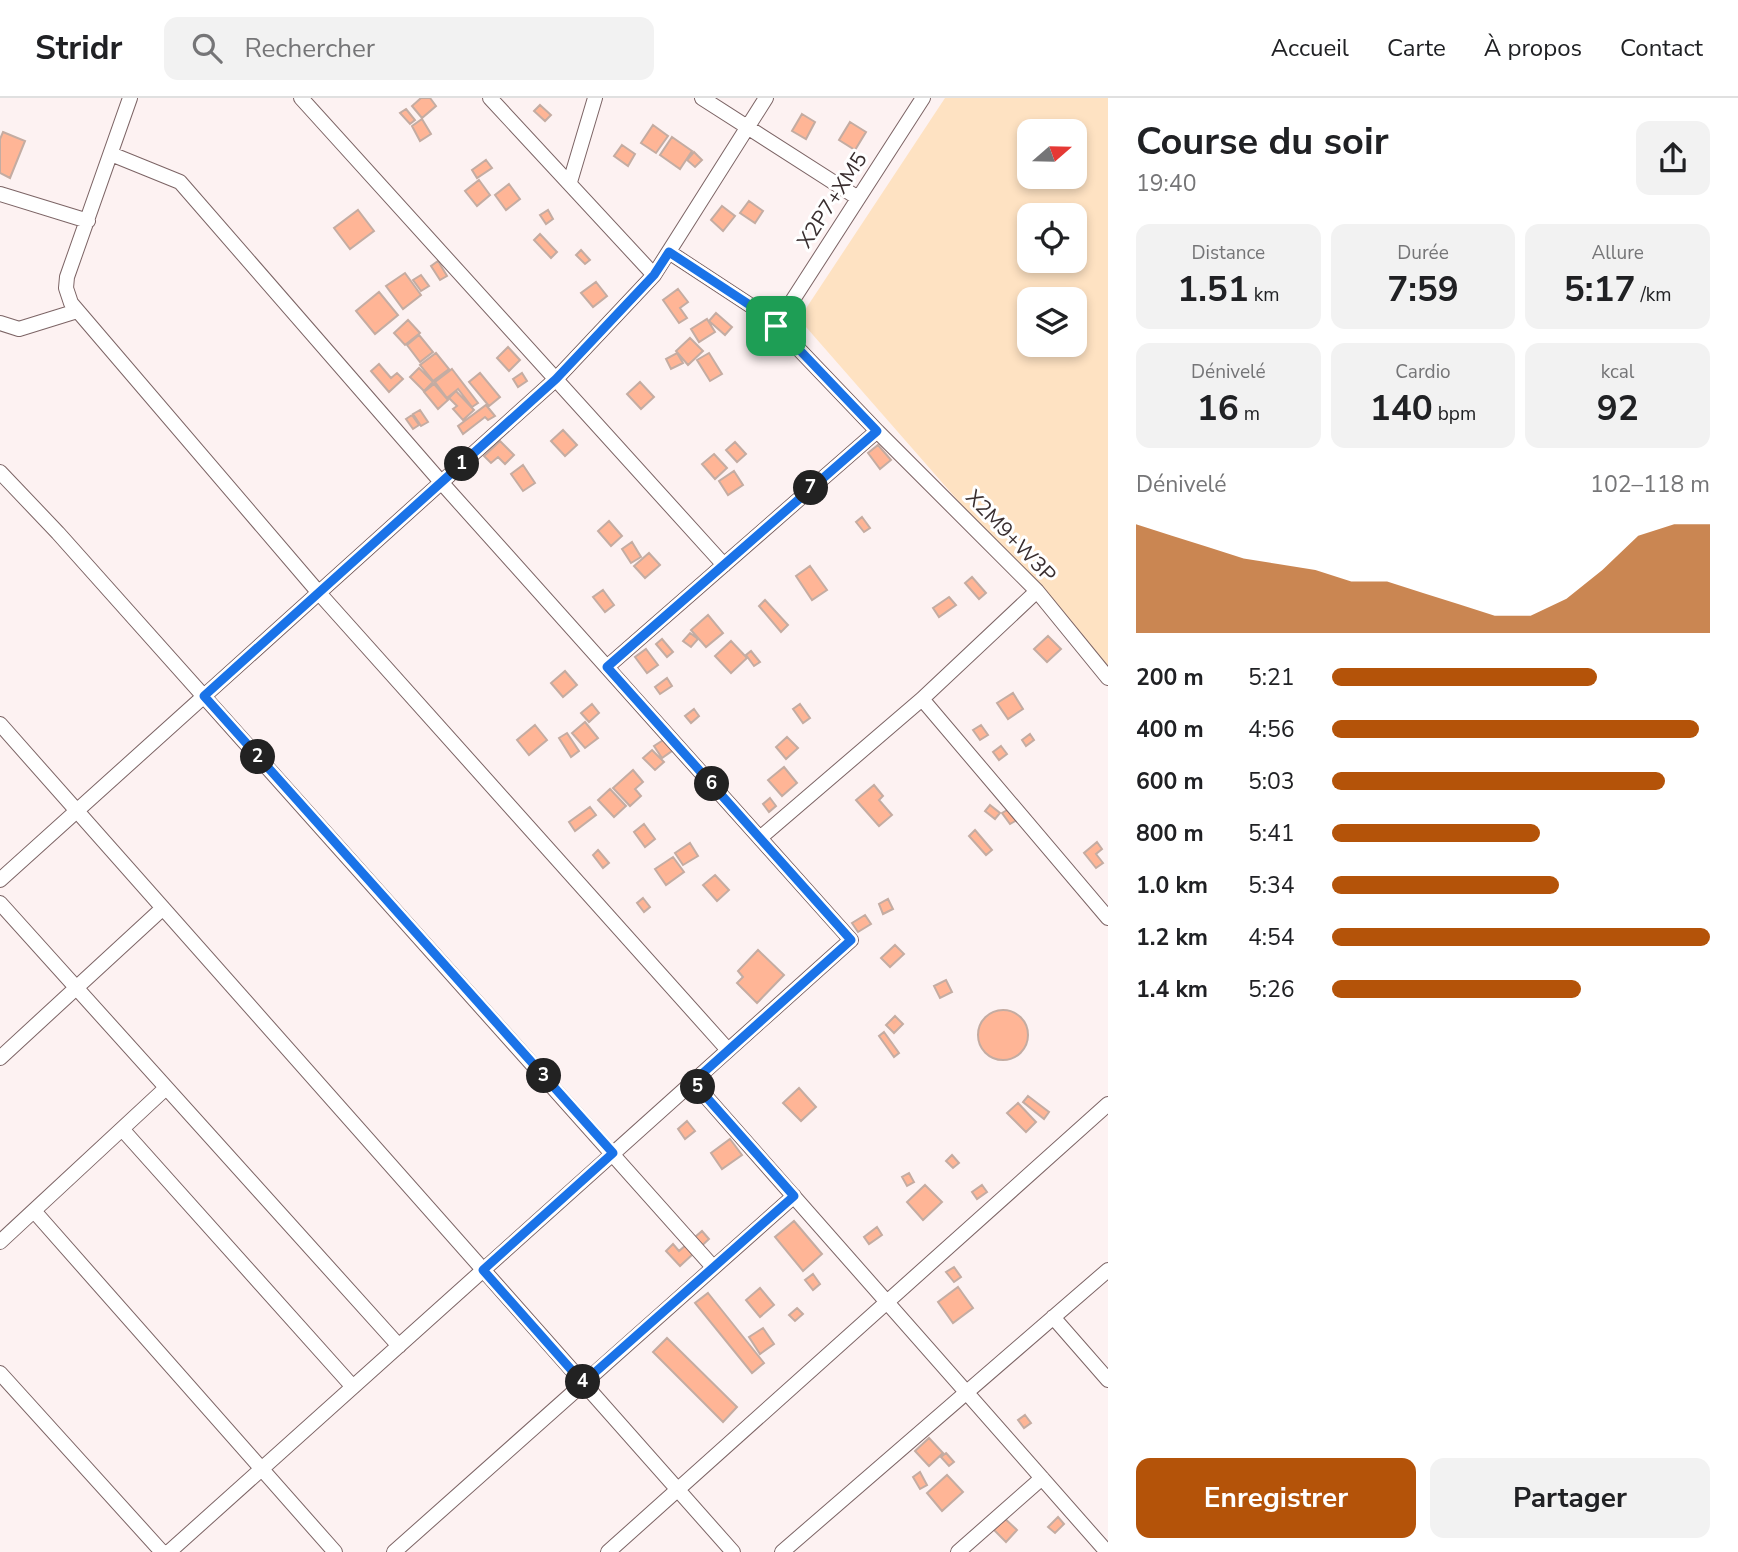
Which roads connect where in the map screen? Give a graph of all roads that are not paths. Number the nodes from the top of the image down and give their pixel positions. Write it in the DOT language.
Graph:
graph roads {
  1 [pos="130,98"];
  2 [pos="301,98"];
  3 [pos="490,98"];
  4 [pos="595,98"];
  5 [pos="702,98"];
  6 [pos="766,98"];
  7 [pos="923,98"];
  8 [pos="748,127"];
  9 [pos="111,154"];
  10 [pos="570,182"];
  11 [pos="0,194"];
  12 [pos="858,198"];
  13 [pos="88,221"];
  14 [pos="669,252"];
  15 [pos="654,275"];
  16 [pos="77,311"];
  17 [pos="0,323"];
  18 [pos="776,326"];
  19 [pos="556,379"];
  20 [pos="877,431"];
  21 [pos="0,472"];
  22 [pos="441,482"];
  23 [pos="723,565"];
  24 [pos="1037,591"];
  25 [pos="319,593"];
  26 [pos="607,667"];
  27 [pos="1108,678"];
  28 [pos="204,696"];
  29 [pos="922,699"];
  30 [pos="0,724"];
  31 [pos="77,811"];
  32 [pos="760,838"];
  33 [pos="0,880"];
  34 [pos="0,903"];
  35 [pos="163,908"];
  36 [pos="1108,918"];
  37 [pos="76,988"];
  38 [pos="728,1050"];
  39 [pos="0,1058"];
  40 [pos="693,1082"];
  41 [pos="166,1088"];
  42 [pos="1108,1104"];
  43 [pos="122,1129"];
  44 [pos="613,1153"];
  45 [pos="794,1196"];
  46 [pos="34,1211"];
  47 [pos="0,1242"];
  48 [pos="713,1267"];
  49 [pos="483,1270"];
  50 [pos="1108,1270"];
  51 [pos="887,1302"];
  52 [pos="1053,1317"];
  53 [pos="399,1346"];
  54 [pos="0,1373"];
  55 [pos="1108,1380"];
  56 [pos="583,1383"];
  57 [pos="353,1387"];
  58 [pos="967,1392"];
  59 [pos="262,1469"];
  60 [pos="1042,1478"];
  61 [pos="678,1490"];
  62 [pos="162,1552"];
  63 [pos="169,1552"];
  64 [pos="335,1552"];
  65 [pos="394,1552"];
  66 [pos="608,1552"];
  67 [pos="733,1552"];
  68 [pos="782,1552"];
  69 [pos="958,1552"];
  70 [pos="1107,1552"];
  1 -- 9 [label="street"];
  2 -- 19 [label="street"];
  3 -- 10 [label="street"];
  4 -- 10 [label="street"];
  5 -- 8 [label="street"];
  6 -- 8 [label="street"];
  7 -- 12 [label="street, X2P7+XM5"];
  8 -- 12 [label="street"];
  8 -- 14 [label="street"];
  9 -- 13 [label="street"];
  9 -- 22 [label="street"];
  10 -- 15 [label="street"];
  11 -- 13 [label="street"];
  12 -- 18 [label="street, X2P7+XM5"];
  13 -- 16 [label="street"];
  14 -- 15 [label="street"];
  14 -- 18 [label="street, X2M9+W3P"];
  15 -- 19 [label="street"];
  16 -- 17 [label="street"];
  16 -- 25 [label="street"];
  18 -- 20 [label="street, X2M9+W3P"];
  19 -- 22 [label="street"];
  19 -- 23 [label="street"];
  20 -- 23 [label="street"];
  20 -- 24 [label="street, X2M9+W3P"];
  21 -- 28 [label="street"];
  22 -- 25 [label="street"];
  22 -- 26 [label="street"];
  23 -- 26 [label="street"];
  24 -- 27 [label="street, X2M9+W3P"];
  24 -- 29 [label="street"];
  25 -- 28 [label="street"];
  25 -- 38 [label="street"];
  26 -- 32 [label="street"];
  28 -- 31 [label="street"];
  28 -- 44 [label="street"];
  29 -- 32 [label="street"];
  29 -- 36 [label="street"];
  30 -- 31 [label="street"];
  31 -- 33 [label="street"];
  31 -- 35 [label="street"];
  32 -- 38 [label="street"];
  34 -- 37 [label="street"];
  35 -- 37 [label="street"];
  35 -- 49 [label="street"];
  37 -- 39 [label="street"];
  37 -- 41 [label="street"];
  38 -- 40 [label="street"];
  40 -- 44 [label="street"];
  40 -- 45 [label="street"];
  41 -- 43 [label="street"];
  41 -- 53 [label="street"];
  42 -- 51 [label="street"];
  43 -- 46 [label="street"];
  43 -- 57 [label="street"];
  44 -- 48 [label="street"];
  44 -- 49 [label="street"];
  45 -- 48 [label="street"];
  45 -- 51 [label="street"];
  46 -- 47 [label="street"];
  46 -- 59 [label="street"];
  48 -- 56 [label="street"];
  49 -- 53 [label="street"];
  49 -- 56 [label="street"];
  50 -- 52 [label="street"];
  51 -- 58 [label="street"];
  51 -- 61 [label="street"];
  52 -- 55 [label="street"];
  52 -- 58 [label="street"];
  53 -- 57 [label="street"];
  54 -- 62 [label="street"];
  56 -- 61 [label="street"];
  56 -- 65 [label="street"];
  57 -- 59 [label="street"];
  58 -- 60 [label="street"];
  58 -- 68 [label="street"];
  59 -- 63 [label="street"];
  59 -- 64 [label="street"];
  60 -- 69 [label="street"];
  60 -- 70 [label="street"];
  61 -- 66 [label="street"];
  61 -- 67 [label="street"];
}
